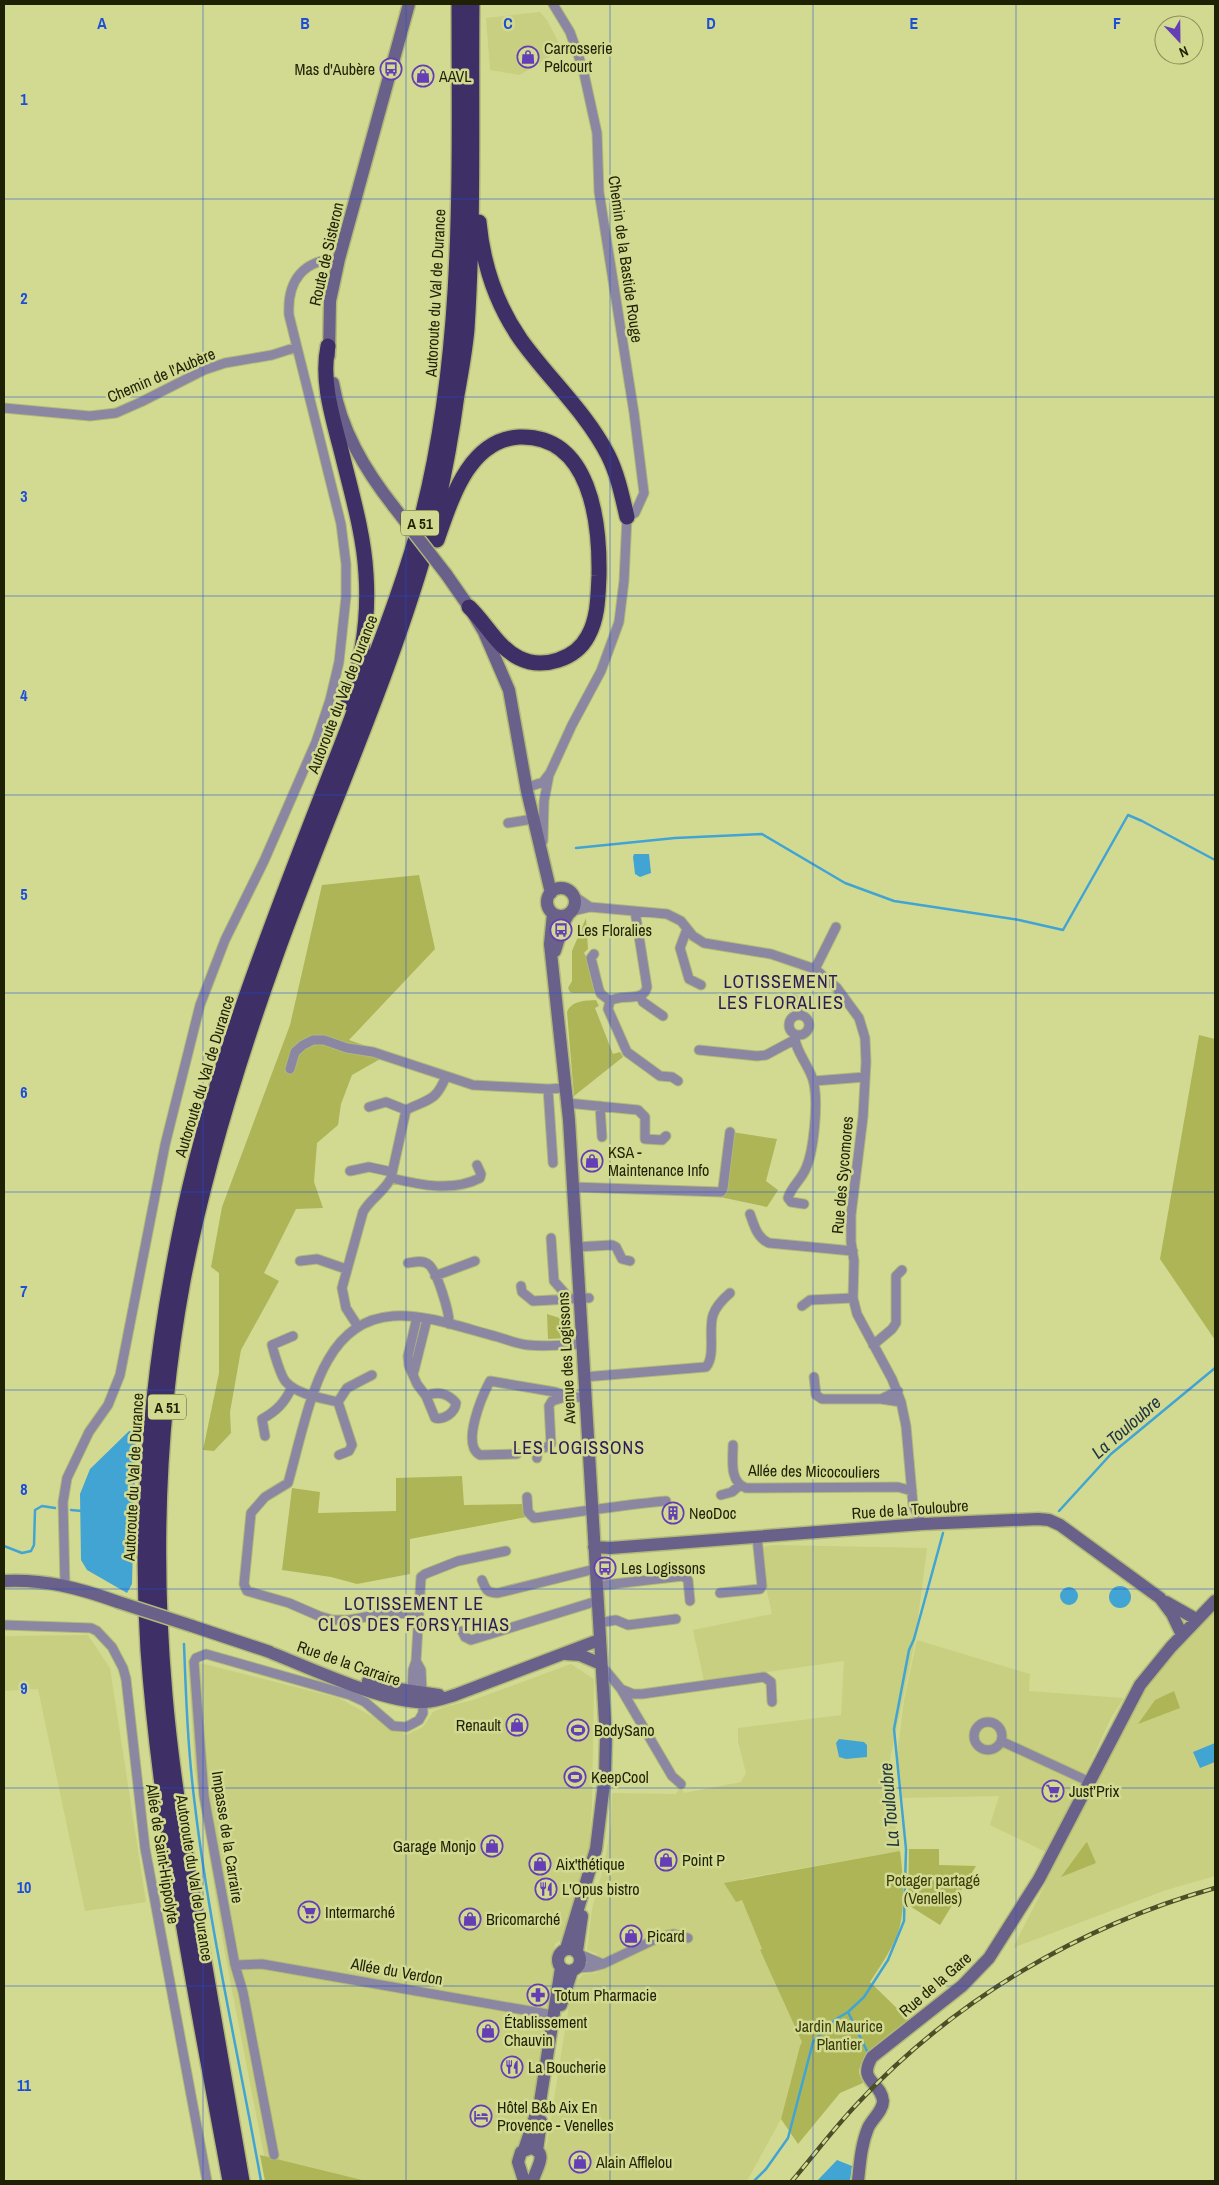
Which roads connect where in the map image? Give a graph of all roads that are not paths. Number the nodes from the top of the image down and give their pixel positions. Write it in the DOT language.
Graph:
graph roads {
  1 [pos="408,4"];
  2 [pos="459,4"];
  3 [pos="473,4"];
  4 [pos="553,4"];
  5 [pos="339,259"];
  6 [pos="328,346"];
  7 [pos="297,347"];
  8 [pos="4,408"];
  9 [pos="627,517"];
  10 [pos="469,607"];
  11 [pos="388,662"];
  12 [pos="550,773"];
  13 [pos="526,789"];
  14 [pos="533,819"];
  15 [pos="508,823"];
  16 [pos="545,871"];
  17 [pos="555,891"];
  18 [pos="574,896"];
  19 [pos="590,906"];
  20 [pos="635,911"];
  21 [pos="570,913"];
  22 [pos="553,914"];
  23 [pos="836,927"];
  24 [pos="687,929"];
  25 [pos="594,954"];
  26 [pos="553,958"];
  27 [pos="815,969"];
  28 [pos="701,985"];
  29 [pos="640,996"];
  30 [pos="793,999"];
  31 [pos="610,1001"];
  32 [pos="240,1013"];
  33 [pos="798,1015"];
  34 [pos="663,1016"];
  35 [pos="795,1038"];
  36 [pos="699,1050"];
  37 [pos="290,1069"];
  38 [pos="446,1076"];
  39 [pos="865,1077"];
  40 [pos="678,1081"];
  41 [pos="814,1081"];
  42 [pos="566,1088"];
  43 [pos="548,1089"];
  44 [pos="567,1103"];
  45 [pos="600,1106"];
  46 [pos="369,1107"];
  47 [pos="406,1110"];
  48 [pos="730,1132"];
  49 [pos="666,1136"];
  50 [pos="602,1137"];
  51 [pos="553,1163"];
  52 [pos="477,1165"];
  53 [pos="350,1171"];
  54 [pos="392,1175"];
  55 [pos="572,1188"];
  56 [pos="804,1204"];
  57 [pos="750,1214"];
  58 [pos="551,1238"];
  59 [pos="576,1247"];
  60 [pos="853,1251"];
  61 [pos="300,1261"];
  62 [pos="475,1261"];
  63 [pos="630,1261"];
  64 [pos="408,1263"];
  65 [pos="346,1269"];
  66 [pos="902,1270"];
  67 [pos="435,1276"];
  68 [pos="521,1286"];
  69 [pos="730,1293"];
  70 [pos="579,1298"];
  71 [pos="854,1298"];
  72 [pos="802,1306"];
  73 [pos="417,1317"];
  74 [pos="427,1320"];
  75 [pos="449,1324"];
  76 [pos="358,1325"];
  77 [pos="293,1336"];
  78 [pos="581,1344"];
  79 [pos="873,1345"];
  80 [pos="372,1375"];
  81 [pos="413,1376"];
  82 [pos="584,1377"];
  83 [pos="814,1377"];
  84 [pos="292,1387"];
  85 [pos="898,1391"];
  86 [pos="313,1396"];
  87 [pos="426,1396"];
  88 [pos="568,1396"];
  89 [pos="585,1398"];
  90 [pos="881,1398"];
  91 [pos="338,1402"];
  92 [pos="901,1402"];
  93 [pos="265,1436"];
  94 [pos="733,1445"];
  95 [pos="517,1454"];
  96 [pos="339,1455"];
  97 [pos="537,1458"];
  98 [pos="911,1479"];
  99 [pos="740,1485"];
  100 [pos="898,1487"];
  101 [pos="912,1491"];
  102 [pos="721,1495"];
  103 [pos="527,1497"];
  104 [pos="666,1501"];
  105 [pos="591,1511"];
  106 [pos="915,1524"];
  107 [pos="756,1536"];
  108 [pos="594,1547"];
  109 [pos="506,1551"];
  110 [pos="595,1569"];
  111 [pos="482,1580"];
  112 [pos="4,1581"];
  113 [pos="65,1585"];
  114 [pos="596,1586"];
  115 [pos="720,1593"];
  116 [pos="1160,1598"];
  117 [pos="597,1601"];
  118 [pos="690,1601"];
  119 [pos="1215,1601"];
  120 [pos="419,1614"];
  121 [pos="676,1618"];
  122 [pos="1195,1621"];
  123 [pos="598,1623"];
  124 [pos="4,1625"];
  125 [pos="462,1631"];
  126 [pos="1182,1634"];
  127 [pos="599,1640"];
  128 [pos="264,1650"];
  129 [pos="558,1655"];
  130 [pos="600,1664"];
  131 [pos="621,1689"];
  132 [pos="417,1697"];
  133 [pos="772,1702"];
  134 [pos="1001,1741"];
  135 [pos="1090,1782"];
  136 [pos="681,1784"];
  137 [pos="688,1938"];
  138 [pos="574,1951"];
  139 [pos="603,1964"];
  140 [pos="235,1965"];
  141 [pos="570,1969"];
  142 [pos="553,2015"];
  143 [pos="524,2150"];
  144 [pos="537,2151"];
  145 [pos="274,2155"];
  146 [pos="522,2168"];
  147 [pos="534,2176"];
  148 [pos="207,2181"];
  149 [pos="230,2181"];
  150 [pos="242,2181"];
  151 [pos="524,2181"];
  152 [pos="858,2181"];
  1 -- 5 [label="main road, Route de Sisteron"];
  2 -- 32 [label="highway, Autoroute du Val de Durance / A 51"];
  3 -- 9 [label="highway"];
  3 -- 11 [label="highway, Autoroute du Val de Durance / A 51"];
  4 -- 9 [label="street, Chemin de la Bastide Rouge"];
  5 -- 6 [label="main road, Route de Sisteron"];
  5 -- 7 [label="street"];
  6 -- 10 [label="main road, Route de Sisteron, bridge"];
  6 -- 32 [label="highway"];
  7 -- 8 [label="street, Chemin de l'Aubère"];
  7 -- 113 [label="street"];
  9 -- 12 [label="street"];
  10 -- 11 [label="highway"];
  10 -- 13 [label="main road, Route de Sisteron"];
  11 -- 150 [label="highway, Autoroute du Val de Durance / A 51"];
  12 -- 13 [label="street"];
  12 -- 16 [label="street"];
  13 -- 14 [label="main road"];
  14 -- 15 [label="street"];
  14 -- 16 [label="main road"];
  16 -- 17 [label="main road"];
  17 -- 18 [label="main road"];
  17 -- 22 [label="main road"];
  18 -- 19 [label="street"];
  18 -- 21 [label="main road"];
  19 -- 20 [label="street"];
  19 -- 21 [label="street"];
  20 -- 24 [label="street"];
  20 -- 29 [label="street"];
  21 -- 22 [label="main road"];
  21 -- 26 [label="main road, Avenue des Logissons"];
  22 -- 26 [label="main road, Avenue des Logissons"];
  23 -- 27 [label="street"];
  24 -- 27 [label="street"];
  24 -- 28 [label="street"];
  25 -- 31 [label="street"];
  26 -- 42 [label="main road, Avenue des Logissons"];
  27 -- 39 [label="street, Rue des Sycomores"];
  29 -- 31 [label="street"];
  29 -- 34 [label="street"];
  30 -- 33 [label="street"];
  31 -- 40 [label="street"];
  32 -- 149 [label="highway, Autoroute du Val de Durance / A 51"];
  33 -- 35 [label="street"];
  33 -- 35 [label="street"];
  35 -- 36 [label="street"];
  35 -- 41 [label="street"];
  37 -- 38 [label="street"];
  38 -- 43 [label="street"];
  38 -- 47 [label="street"];
  39 -- 41 [label="street"];
  39 -- 60 [label="street, Rue des Sycomores"];
  41 -- 56 [label="street"];
  42 -- 43 [label="street"];
  42 -- 44 [label="main road, Avenue des Logissons"];
  43 -- 51 [label="street"];
  44 -- 45 [label="street"];
  44 -- 55 [label="main road, Avenue des Logissons"];
  45 -- 49 [label="street"];
  45 -- 50 [label="street"];
  46 -- 47 [label="street"];
  47 -- 54 [label="street"];
  48 -- 55 [label="street"];
  52 -- 54 [label="street"];
  53 -- 54 [label="street"];
  54 -- 65 [label="street"];
  55 -- 59 [label="main road, Avenue des Logissons"];
  57 -- 60 [label="street"];
  58 -- 70 [label="street"];
  59 -- 63 [label="street"];
  59 -- 70 [label="main road, Avenue des Logissons"];
  60 -- 71 [label="street, Rue des Sycomores"];
  61 -- 65 [label="street"];
  62 -- 67 [label="street"];
  64 -- 67 [label="street"];
  65 -- 76 [label="street"];
  66 -- 79 [label="street"];
  67 -- 75 [label="street"];
  68 -- 70 [label="street"];
  69 -- 82 [label="street"];
  70 -- 78 [label="main road, Avenue des Logissons"];
  71 -- 72 [label="street"];
  71 -- 79 [label="street, Rue des Sycomores"];
  73 -- 74 [label="street"];
  73 -- 76 [label="street"];
  73 -- 81 [label="street"];
  74 -- 75 [label="street"];
  74 -- 81 [label="street"];
  75 -- 78 [label="street"];
  76 -- 86 [label="street"];
  77 -- 84 [label="street"];
  78 -- 82 [label="main road, Avenue des Logissons"];
  79 -- 85 [label="street, Rue des Sycomores"];
  80 -- 91 [label="street"];
  81 -- 87 [label="street"];
  82 -- 89 [label="main road, Avenue des Logissons"];
  83 -- 90 [label="street"];
  84 -- 86 [label="street"];
  84 -- 93 [label="street"];
  85 -- 90 [label="street"];
  85 -- 92 [label="street, Rue des Sycomores"];
  86 -- 91 [label="street"];
  86 -- 120 [label="street"];
  88 -- 89 [label="street"];
  88 -- 95 [label="street"];
  88 -- 97 [label="street"];
  89 -- 105 [label="main road, Avenue des Logissons"];
  90 -- 92 [label="street"];
  91 -- 96 [label="street"];
  92 -- 98 [label="street, Rue des Sycomores"];
  94 -- 99 [label="street, Allée des Micocouliers"];
  98 -- 100 [label="street, Allée des Micocouliers"];
  98 -- 101 [label="street, Rue des Sycomores"];
  99 -- 100 [label="street, Allée des Micocouliers"];
  99 -- 102 [label="street"];
  100 -- 101 [label="street, Allée des Micocouliers"];
  101 -- 106 [label="street, Rue des Sycomores"];
  103 -- 105 [label="street"];
  104 -- 105 [label="street"];
  105 -- 108 [label="main road, Avenue des Logissons"];
  106 -- 107 [label="main road, Rue de la Touloubre"];
  106 -- 116 [label="main road, Rue de la Touloubre"];
  107 -- 108 [label="main road, Rue de la Touloubre"];
  107 -- 115 [label="street"];
  108 -- 110 [label="main road, Avenue des Logissons"];
  109 -- 120 [label="street"];
  110 -- 111 [label="street"];
  110 -- 114 [label="main road, Avenue des Logissons"];
  112 -- 113 [label="main road"];
  113 -- 128 [label="main road, bridge"];
  114 -- 117 [label="main road, Avenue des Logissons"];
  114 -- 118 [label="street"];
  116 -- 122 [label="main road"];
  116 -- 126 [label="main road, Rue de la Touloubre"];
  117 -- 123 [label="main road, Avenue des Logissons"];
  117 -- 125 [label="street"];
  119 -- 122 [label="main road, Rue de la Gare"];
  120 -- 132 [label="street"];
  121 -- 123 [label="street"];
  122 -- 126 [label="main road, Rue de la Gare"];
  123 -- 127 [label="main road, Avenue des Logissons"];
  124 -- 148 [label="street, Allée de Saint-Hippolyte"];
  126 -- 135 [label="main road, Rue de la Gare"];
  127 -- 129 [label="main road, Rue de la Carraire"];
  127 -- 130 [label="main road, Avenue des Logissons"];
  128 -- 132 [label="main road, Rue de la Carraire"];
  128 -- 132 [label="main road, Rue de la Carraire"];
  129 -- 130 [label="main road, Rue de la Carraire"];
  129 -- 132 [label="main road, Rue de la Carraire"];
  130 -- 131 [label="street"];
  130 -- 138 [label="main road, Avenue des Logissons"];
  131 -- 133 [label="street"];
  131 -- 136 [label="street"];
  132 -- 140 [label="street, Impasse de la Carraire"];
  134 -- 135 [label="street"];
  135 -- 152 [label="main road, Rue de la Gare"];
  137 -- 139 [label="street"];
  138 -- 139 [label="street"];
  138 -- 141 [label="main road"];
  138 -- 141 [label="main road"];
  139 -- 141 [label="street"];
  140 -- 142 [label="street, Allée du Verdon"];
  140 -- 145 [label="street, Impasse de la Carraire"];
  141 -- 142 [label="main road"];
  141 -- 144 [label="main road"];
  142 -- 143 [label="main road"];
  143 -- 144 [label="main road"];
  143 -- 146 [label="main road"];
  144 -- 147 [label="main road"];
  146 -- 147 [label="main road"];
  146 -- 151 [label="main road"];
}
